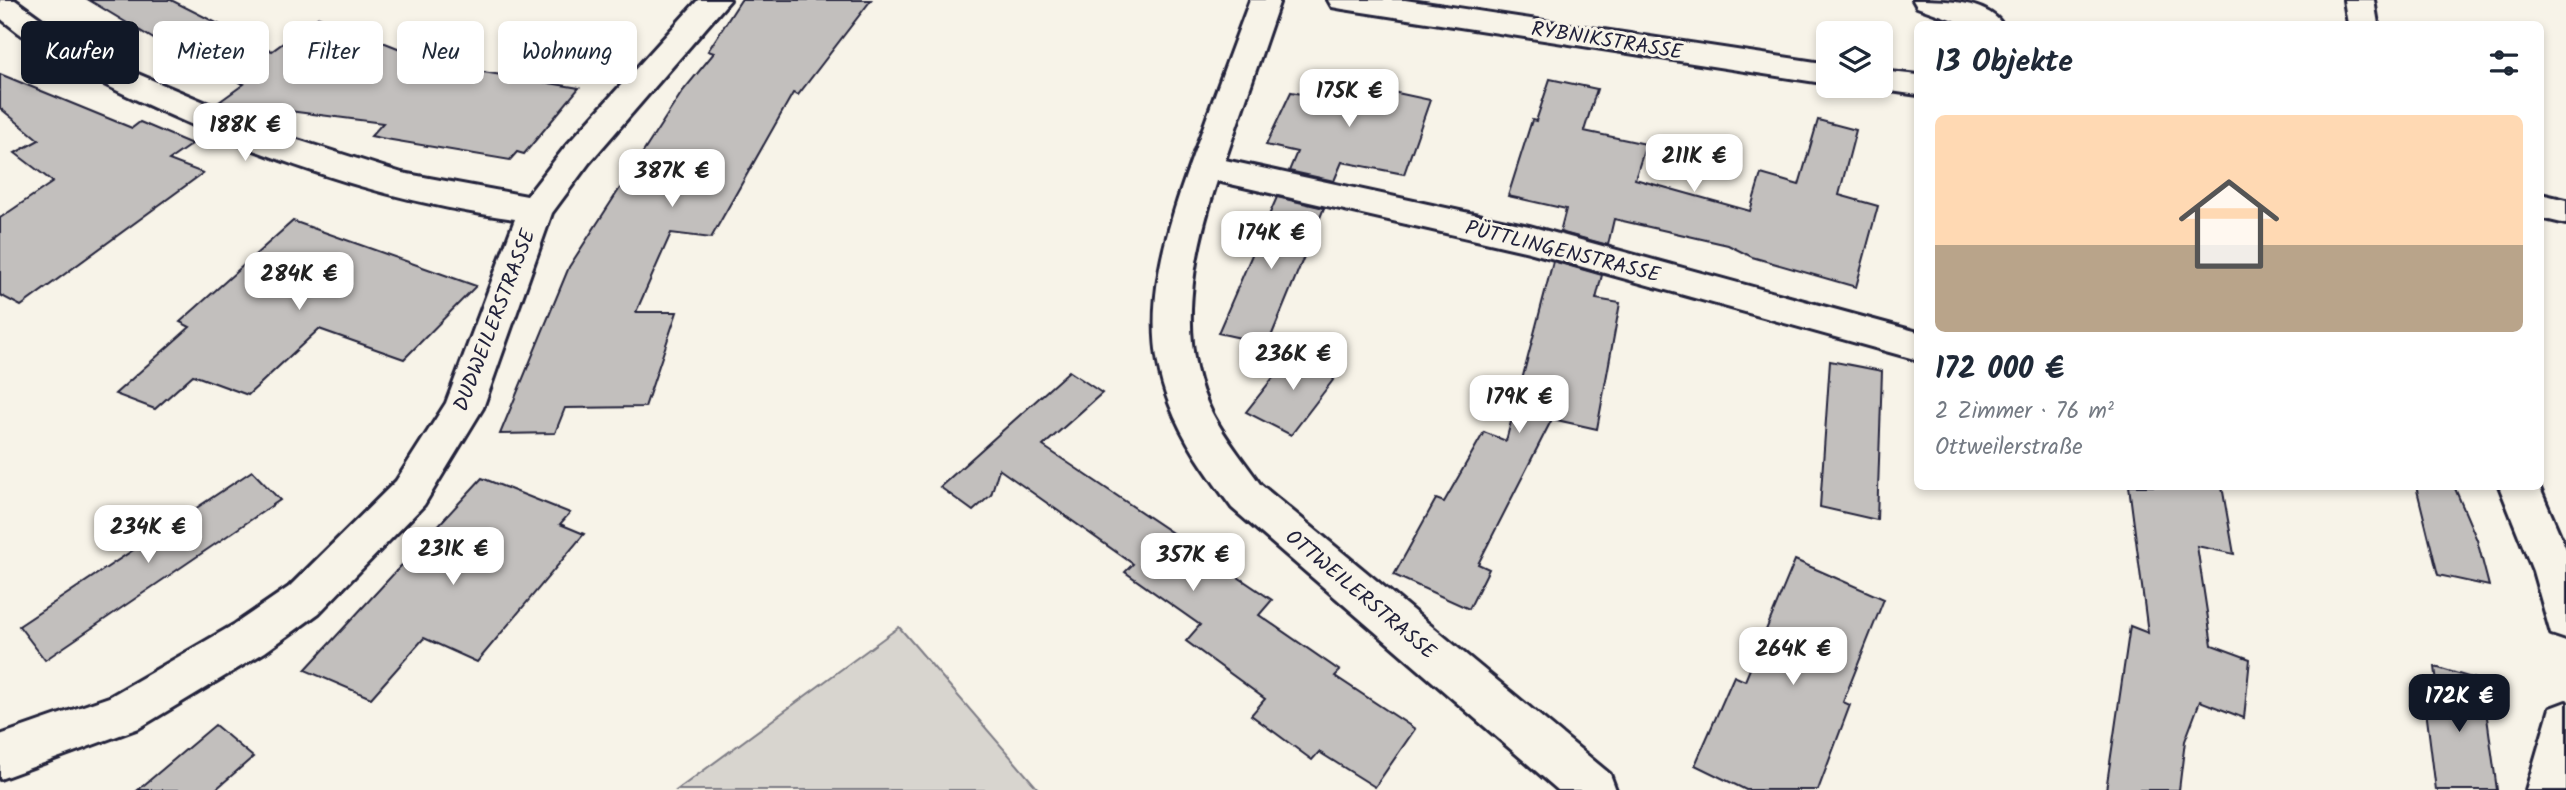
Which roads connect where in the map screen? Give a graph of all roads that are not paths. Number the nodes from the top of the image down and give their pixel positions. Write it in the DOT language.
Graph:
graph roads {
  1 [pos="715,0"];
  2 [pos="1265,0"];
  3 [pos="1343,0"];
  4 [pos="1928,0"];
  5 [pos="2359,0"];
  6 [pos="0,3"];
  7 [pos="1983,21"];
  8 [pos="2362,21"];
  9 [pos="1816,72"];
  10 [pos="1893,82"];
  11 [pos="1914,85"];
  12 [pos="1205,167"];
  13 [pos="2544,207"];
  14 [pos="536,209"];
  15 [pos="2566,212"];
  16 [pos="1914,345"];
  17 [pos="2521,490"];
  18 [pos="2566,620"];
  19 [pos="2566,723"];
  20 [pos="0,757"];
  21 [pos="1592,790"];
  22 [pos="2549,790"];
  1 -- 14 [label="street, DUDWEILERSTRASSE"];
  2 -- 12 [label="street, OTTWEILERSTRASSE"];
  3 -- 9 [label="street, RYBNIKSTRASSE"];
  4 -- 7 [label="street"];
  5 -- 8 [label="street"];
  6 -- 14 [label="street"];
  10 -- 11 [label="street"];
  12 -- 16 [label="street, PÜTTLINGENSTRASSE"];
  12 -- 21 [label="street, OTTWEILERSTRASSE"];
  13 -- 15 [label="street"];
  14 -- 20 [label="street, DUDWEILERSTRASSE"];
  17 -- 18 [label="street"];
  19 -- 22 [label="street"];
}
